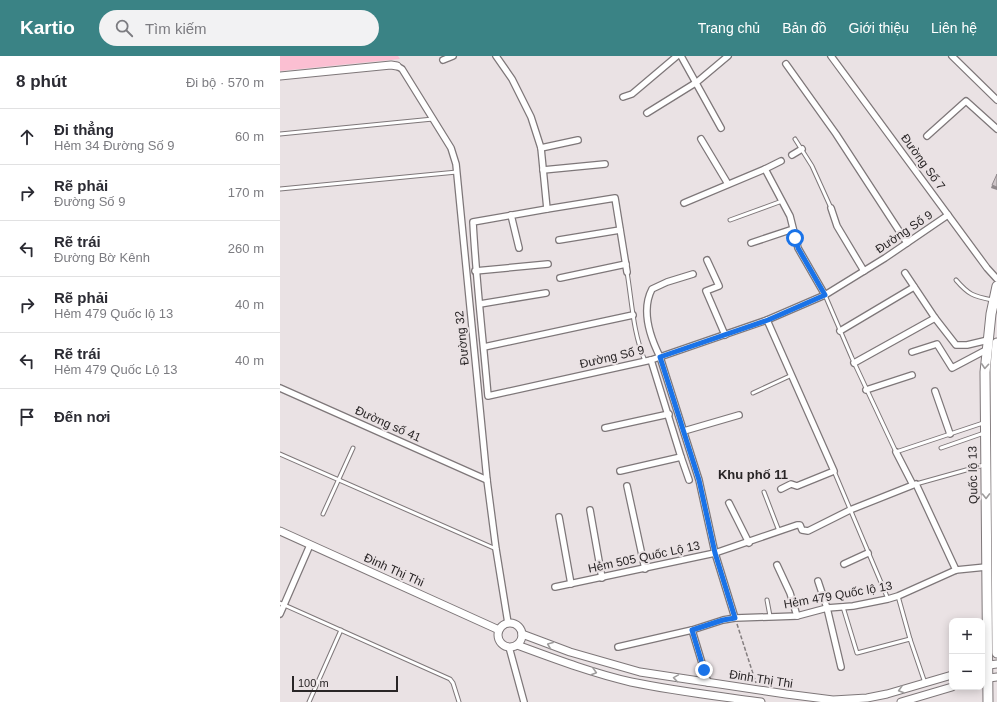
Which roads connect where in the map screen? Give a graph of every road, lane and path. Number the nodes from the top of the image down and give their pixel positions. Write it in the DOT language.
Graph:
graph roads {
  1 [pos="453,56"];
  2 [pos="496,56"];
  3 [pos="677,56"];
  4 [pos="681,56"];
  5 [pos="728,56"];
  6 [pos="832,56"];
  7 [pos="952,56"];
  8 [pos="443,60"];
  9 [pos="786,64"];
  10 [pos="397,66"];
  11 [pos="280,76"];
  12 [pos="697,82"];
  13 [pos="623,97"];
  14 [pos="997,100"];
  15 [pos="647,113"];
  16 [pos="433,119"];
  17 [pos="721,128"];
  18 [pos="997,129"];
  19 [pos="280,134"];
  20 [pos="927,136"];
  21 [pos="701,139"];
  22 [pos="795,139"];
  23 [pos="578,140"];
  24 [pos="541,148"];
  25 [pos="802,150"];
  26 [pos="792,155"];
  27 [pos="781,161"];
  28 [pos="605,164"];
  29 [pos="765,169"];
  30 [pos="543,170"];
  31 [pos="457,172"];
  32 [pos="728,184"];
  33 [pos="280,189"];
  34 [pos="782,201"];
  35 [pos="684,203"];
  36 [pos="547,208"];
  37 [pos="831,208"];
  38 [pos="511,215"];
  39 [pos="948,215"];
  40 [pos="730,220"];
  41 [pos="793,229"];
  42 [pos="620,230"];
  43 [pos="559,240"];
  44 [pos="908,243"];
  45 [pos="751,244"];
  46 [pos="519,248"];
  47 [pos="707,260"];
  48 [pos="548,264"];
  49 [pos="626,264"];
  50 [pos="475,271"];
  51 [pos="864,271"];
  52 [pos="627,272"];
  53 [pos="905,273"];
  54 [pos="692,274"];
  55 [pos="560,278"];
  56 [pos="997,279"];
  57 [pos="956,280"];
  58 [pos="914,286"];
  59 [pos="997,286"];
  60 [pos="546,293"];
  61 [pos="825,295"];
  62 [pos="994,301"];
  63 [pos="480,304"];
  64 [pos="633,315"];
  65 [pos="935,318"];
  66 [pos="768,320"];
  67 [pos="840,331"];
  68 [pos="725,335"];
  69 [pos="988,340"];
  70 [pos="997,343"];
  71 [pos="484,347"];
  72 [pos="986,350"];
  73 [pos="912,352"];
  74 [pos="660,357"];
  75 [pos="648,360"];
  76 [pos="854,363"];
  77 [pos="792,375"];
  78 [pos="912,375"];
  79 [pos="280,388"];
  80 [pos="996,388"];
  81 [pos="866,390"];
  82 [pos="935,391"];
  83 [pos="753,394"];
  84 [pos="669,414"];
  85 [pos="739,415"];
  86 [pos="984,422"];
  87 [pos="605,428"];
  88 [pos="684,430"];
  89 [pos="985,433"];
  90 [pos="950,434"];
  91 [pos="353,448"];
  92 [pos="941,448"];
  93 [pos="896,452"];
  94 [pos="280,454"];
  95 [pos="681,457"];
  96 [pos="985,465"];
  97 [pos="620,471"];
  98 [pos="834,471"];
  99 [pos="338,480"];
  100 [pos="487,480"];
  101 [pos="689,480"];
  102 [pos="915,485"];
  103 [pos="627,486"];
  104 [pos="781,488"];
  105 [pos="764,492"];
  106 [pos="729,503"];
  107 [pos="590,510"];
  108 [pos="850,510"];
  109 [pos="323,514"];
  110 [pos="996,516"];
  111 [pos="558,517"];
  112 [pos="779,531"];
  113 [pos="280,532"];
  114 [pos="749,543"];
  115 [pos="310,545"];
  116 [pos="997,546"];
  117 [pos="496,549"];
  118 [pos="715,553"];
  119 [pos="868,553"];
  120 [pos="844,564"];
  121 [pos="996,564"];
  122 [pos="777,565"];
  123 [pos="986,567"];
  124 [pos="645,569"];
  125 [pos="956,570"];
  126 [pos="602,578"];
  127 [pos="818,580"];
  128 [pos="571,584"];
  129 [pos="555,587"];
  130 [pos="898,596"];
  131 [pos="888,599"];
  132 [pos="767,600"];
  133 [pos="282,604"];
  134 [pos="844,607"];
  135 [pos="828,608"];
  136 [pos="997,611"];
  137 [pos="280,614"];
  138 [pos="770,616"];
  139 [pos="797,616"];
  140 [pos="735,618"];
  141 [pos="997,622"];
  142 [pos="508,623"];
  143 [pos="341,630"];
  144 [pos="499,630"];
  145 [pos="692,630"];
  146 [pos="522,634"];
  147 [pos="910,639"];
  148 [pos="517,645"];
  149 [pos="510,647"];
  150 [pos="618,647"];
  151 [pos="997,653"];
  152 [pos="989,665"];
  153 [pos="841,668"];
  154 [pos="949,676"];
  155 [pos="989,678"];
  156 [pos="708,683"];
  157 [pos="925,683"];
  158 [pos="949,688"];
  159 [pos="758,690"];
  160 [pos="309,702"];
  161 [pos="459,702"];
  162 [pos="524,702"];
  163 [pos="761,702"];
  164 [pos="901,702"];
  165 [pos="988,702"];
  1 -- 8 [label="street"];
  2 -- 24 [label="street"];
  3 -- 13 [label="street"];
  4 -- 12 [label="street"];
  5 -- 12 [label="street"];
  6 -- 39 [label="street, Đường Số 7"];
  7 -- 14 [label="street"];
  9 -- 44 [label="street"];
  10 -- 11 [label="street"];
  10 -- 16 [label="street, Đường 32"];
  12 -- 15 [label="street"];
  12 -- 17 [label="street"];
  16 -- 19 [label="lane"];
  16 -- 31 [label="street, Đường 32"];
  18 -- 20 [label="street"];
  21 -- 32 [label="street"];
  22 -- 25 [label="lane"];
  23 -- 24 [label="street"];
  24 -- 30 [label="street"];
  25 -- 26 [label="street"];
  25 -- 37 [label="lane"];
  27 -- 29 [label="street"];
  28 -- 30 [label="street"];
  29 -- 32 [label="street"];
  29 -- 34 [label="street"];
  30 -- 36 [label="street"];
  31 -- 33 [label="lane"];
  31 -- 100 [label="street, Đường 32"];
  32 -- 35 [label="street"];
  34 -- 40 [label="lane"];
  34 -- 41 [label="street"];
  36 -- 38 [label="street"];
  36 -- 42 [label="street"];
  37 -- 51 [label="street"];
  38 -- 46 [label="street"];
  38 -- 50 [label="street"];
  39 -- 44 [label="street, Đường Số 9"];
  39 -- 56 [label="street, Đường Số 7"];
  41 -- 45 [label="street"];
  41 -- 61 [label="street"];
  42 -- 43 [label="street"];
  42 -- 49 [label="street"];
  44 -- 51 [label="street, Đường Số 9"];
  47 -- 68 [label="street"];
  48 -- 50 [label="street"];
  49 -- 52 [label="street"];
  49 -- 55 [label="street"];
  50 -- 63 [label="street"];
  51 -- 61 [label="street, Đường Số 9"];
  52 -- 64 [label="lane"];
  53 -- 58 [label="street"];
  54 -- 74 [label="street"];
  57 -- 62 [label="lane"];
  58 -- 65 [label="street"];
  58 -- 67 [label="street"];
  59 -- 62 [label="highway, Quốc lộ 13"];
  60 -- 63 [label="street"];
  61 -- 66 [label="street, Đường Số 9"];
  61 -- 67 [label="lane"];
  62 -- 69 [label="highway, Quốc lộ 13"];
  63 -- 71 [label="street"];
  64 -- 71 [label="street"];
  64 -- 75 [label="lane"];
  65 -- 69 [label="street"];
  65 -- 76 [label="street"];
  66 -- 68 [label="street, Đường Số 9"];
  66 -- 77 [label="street"];
  67 -- 76 [label="lane"];
  68 -- 74 [label="street, Đường Số 9"];
  69 -- 72 [label="highway, Quốc lộ 13"];
  70 -- 80 [label="highway, Quốc lộ 13"];
  71 -- 75 [label="street, Đường Số 9"];
  72 -- 73 [label="street"];
  72 -- 86 [label="highway, Quốc lộ 13, one-way"];
  74 -- 75 [label="street, Đường Số 9"];
  74 -- 88 [label="street"];
  75 -- 84 [label="street"];
  76 -- 81 [label="lane"];
  77 -- 83 [label="lane"];
  77 -- 98 [label="street"];
  78 -- 81 [label="street"];
  79 -- 100 [label="street, Đường số 41"];
  80 -- 110 [label="highway, Quốc lộ 13"];
  81 -- 93 [label="lane"];
  82 -- 90 [label="street"];
  84 -- 87 [label="street"];
  84 -- 95 [label="street"];
  85 -- 88 [label="street"];
  86 -- 89 [label="highway, Quốc lộ 13"];
  86 -- 90 [label="lane"];
  88 -- 118 [label="street"];
  89 -- 92 [label="lane"];
  89 -- 96 [label="highway, Quốc lộ 13"];
  90 -- 93 [label="lane"];
  91 -- 99 [label="lane"];
  93 -- 102 [label="street"];
  94 -- 99 [label="lane"];
  95 -- 97 [label="street"];
  95 -- 101 [label="street"];
  96 -- 102 [label="lane"];
  96 -- 123 [label="highway, Quốc lộ 13, one-way"];
  98 -- 104 [label="street"];
  98 -- 108 [label="lane"];
  99 -- 109 [label="lane"];
  99 -- 117 [label="lane"];
  100 -- 117 [label="street, Đường 32"];
  102 -- 108 [label="street, Hẻm 505 Quốc Lộ 13"];
  102 -- 125 [label="street"];
  103 -- 124 [label="street"];
  105 -- 112 [label="lane"];
  106 -- 114 [label="street"];
  107 -- 126 [label="street"];
  108 -- 112 [label="street, Hẻm 505 Quốc Lộ 13"];
  108 -- 119 [label="lane"];
  110 -- 116 [label="highway, Quốc lộ 13"];
  111 -- 128 [label="street"];
  112 -- 114 [label="street, Hẻm 505 Quốc Lộ 13"];
  113 -- 115 [label="street, Đinh Thị Thi"];
  114 -- 118 [label="street, Hẻm 505 Quốc Lộ 13"];
  115 -- 133 [label="street"];
  115 -- 144 [label="street, Đinh Thị Thi"];
  116 -- 121 [label="highway, Quốc lộ 13"];
  117 -- 142 [label="street, Đường 32"];
  118 -- 124 [label="street, Hẻm 505 Quốc Lộ 13"];
  118 -- 140 [label="street"];
  119 -- 120 [label="street"];
  119 -- 131 [label="lane"];
  121 -- 136 [label="highway, Quốc lộ 13"];
  122 -- 139 [label="street"];
  123 -- 125 [label="street, Hẻm 479 Quốc lộ 13"];
  123 -- 152 [label="highway, Quốc lộ 13"];
  124 -- 126 [label="street, Hẻm 505 Quốc Lộ 13"];
  125 -- 130 [label="street, Hẻm 479 Quốc lộ 13"];
  126 -- 128 [label="street, Hẻm 505 Quốc Lộ 13"];
  127 -- 135 [label="street"];
  128 -- 129 [label="street, Hẻm 505 Quốc Lộ 13"];
  130 -- 131 [label="street, Hẻm 479 Quốc lộ 13"];
  130 -- 147 [label="lane"];
  131 -- 134 [label="street, Hẻm 479 Quốc lộ 13"];
  132 -- 138 [label="lane"];
  133 -- 137 [label="street"];
  133 -- 143 [label="lane"];
  134 -- 135 [label="street, Hẻm 479 Quốc lộ 13"];
  134 -- 147 [label="lane"];
  135 -- 139 [label="street, Hẻm 479 Quốc lộ 13"];
  135 -- 153 [label="street"];
  136 -- 141 [label="highway, Quốc lộ 13"];
  138 -- 139 [label="street, Hẻm 479 Quốc lộ 13"];
  138 -- 140 [label="street, Hẻm 479 Quốc lộ 13"];
  140 -- 145 [label="street, Hẻm 479 Quốc lộ 13"];
  140 -- 159 [label="path"];
  141 -- 151 [label="highway, Quốc lộ 13"];
  142 -- 144 [label="street"];
  142 -- 146 [label="street"];
  143 -- 160 [label="lane"];
  143 -- 161 [label="lane"];
  144 -- 149 [label="street"];
  145 -- 150 [label="street, Hẻm 479 Quốc lộ 13"];
  145 -- 156 [label="street"];
  146 -- 148 [label="street"];
  156 -- 146 [label="street, Đinh Thị Thi, one-way"];
  147 -- 157 [label="lane"];
  148 -- 149 [label="street"];
  148 -- 163 [label="street, Đinh Thị Thi, one-way"];
  149 -- 162 [label="street"];
  152 -- 155 [label="highway, Quốc lộ 13"];
  154 -- 157 [label="street, Đinh Thị Thi"];
  155 -- 165 [label="highway, Quốc lộ 13"];
  156 -- 159 [label="street, Đinh Thị Thi"];
  157 -- 159 [label="street, Đinh Thị Thi, one-way"];
  158 -- 164 [label="street"];
}
